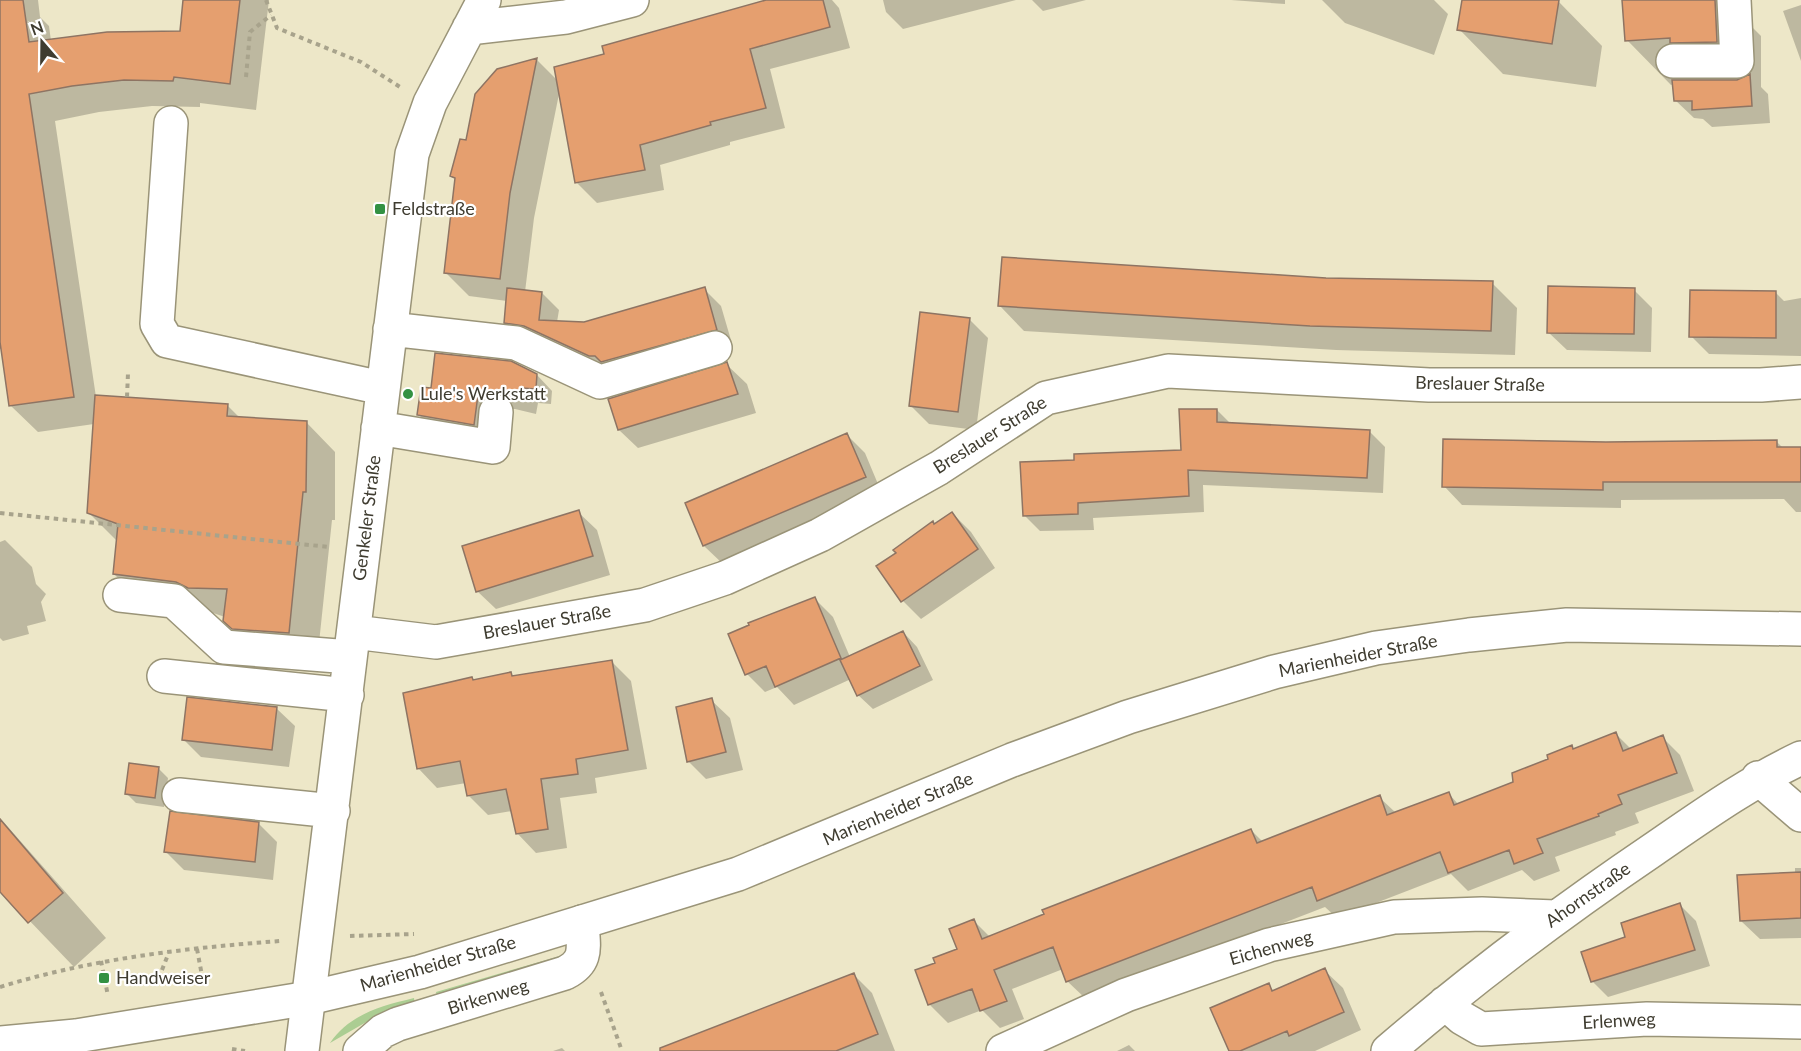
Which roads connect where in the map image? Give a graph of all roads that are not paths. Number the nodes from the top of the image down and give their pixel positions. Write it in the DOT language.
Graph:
graph roads {
  1 [pos="484,0"];
  2 [pos="632,0"];
  3 [pos="1734,0"];
  4 [pos="469,28"];
  5 [pos="1673,61"];
  6 [pos="171,123"];
  7 [pos="390,329"];
  8 [pos="715,348"];
  9 [pos="1801,382"];
  10 [pos="382,388"];
  11 [pos="496,412"];
  12 [pos="378,428"];
  13 [pos="120,595"];
  14 [pos="1801,629"];
  15 [pos="352,644"];
  16 [pos="164,676"];
  17 [pos="347,695"];
  18 [pos="1801,758"];
  19 [pos="1758,778"];
  20 [pos="179,795"];
  21 [pos="333,811"];
  22 [pos="1801,815"];
  23 [pos="1555,916"];
  24 [pos="582,922"];
  25 [pos="309,998"];
  26 [pos="1445,1003"];
  27 [pos="1801,1022"];
  28 [pos="0,1043"];
  29 [pos="302,1051"];
  30 [pos="360,1051"];
  31 [pos="1003,1051"];
  32 [pos="1388,1051"];
  1 -- 4 [label="street, Genkeler Straße"];
  2 -- 4 [label="street"];
  3 -- 5 [label="street"];
  4 -- 7 [label="street, Genkeler Straße"];
  6 -- 10 [label="street"];
  7 -- 8 [label="street"];
  7 -- 10 [label="street, Genkeler Straße"];
  9 -- 15 [label="street, Breslauer Straße"];
  10 -- 12 [label="street, Genkeler Straße"];
  11 -- 12 [label="street"];
  12 -- 15 [label="street, Genkeler Straße"];
  13 -- 15 [label="street, Breslauer Straße"];
  14 -- 24 [label="street, Marienheider Straße"];
  15 -- 17 [label="street, Genkeler Straße"];
  16 -- 17 [label="street"];
  17 -- 21 [label="street, Genkeler Straße"];
  18 -- 19 [label="street, Ahornstraße"];
  19 -- 22 [label="street"];
  19 -- 23 [label="street, Ahornstraße"];
  20 -- 21 [label="street"];
  21 -- 25 [label="street, Genkeler Straße"];
  23 -- 26 [label="street, Ahornstraße"];
  23 -- 31 [label="street, Eichenweg"];
  24 -- 25 [label="street, Marienheider Straße"];
  24 -- 30 [label="street, Birkenweg"];
  25 -- 28 [label="street, Marienheider Straße"];
  25 -- 29 [label="street, Genkeler Straße"];
  26 -- 27 [label="street, Erlenweg"];
  26 -- 32 [label="street, Ahornstraße"];
}
